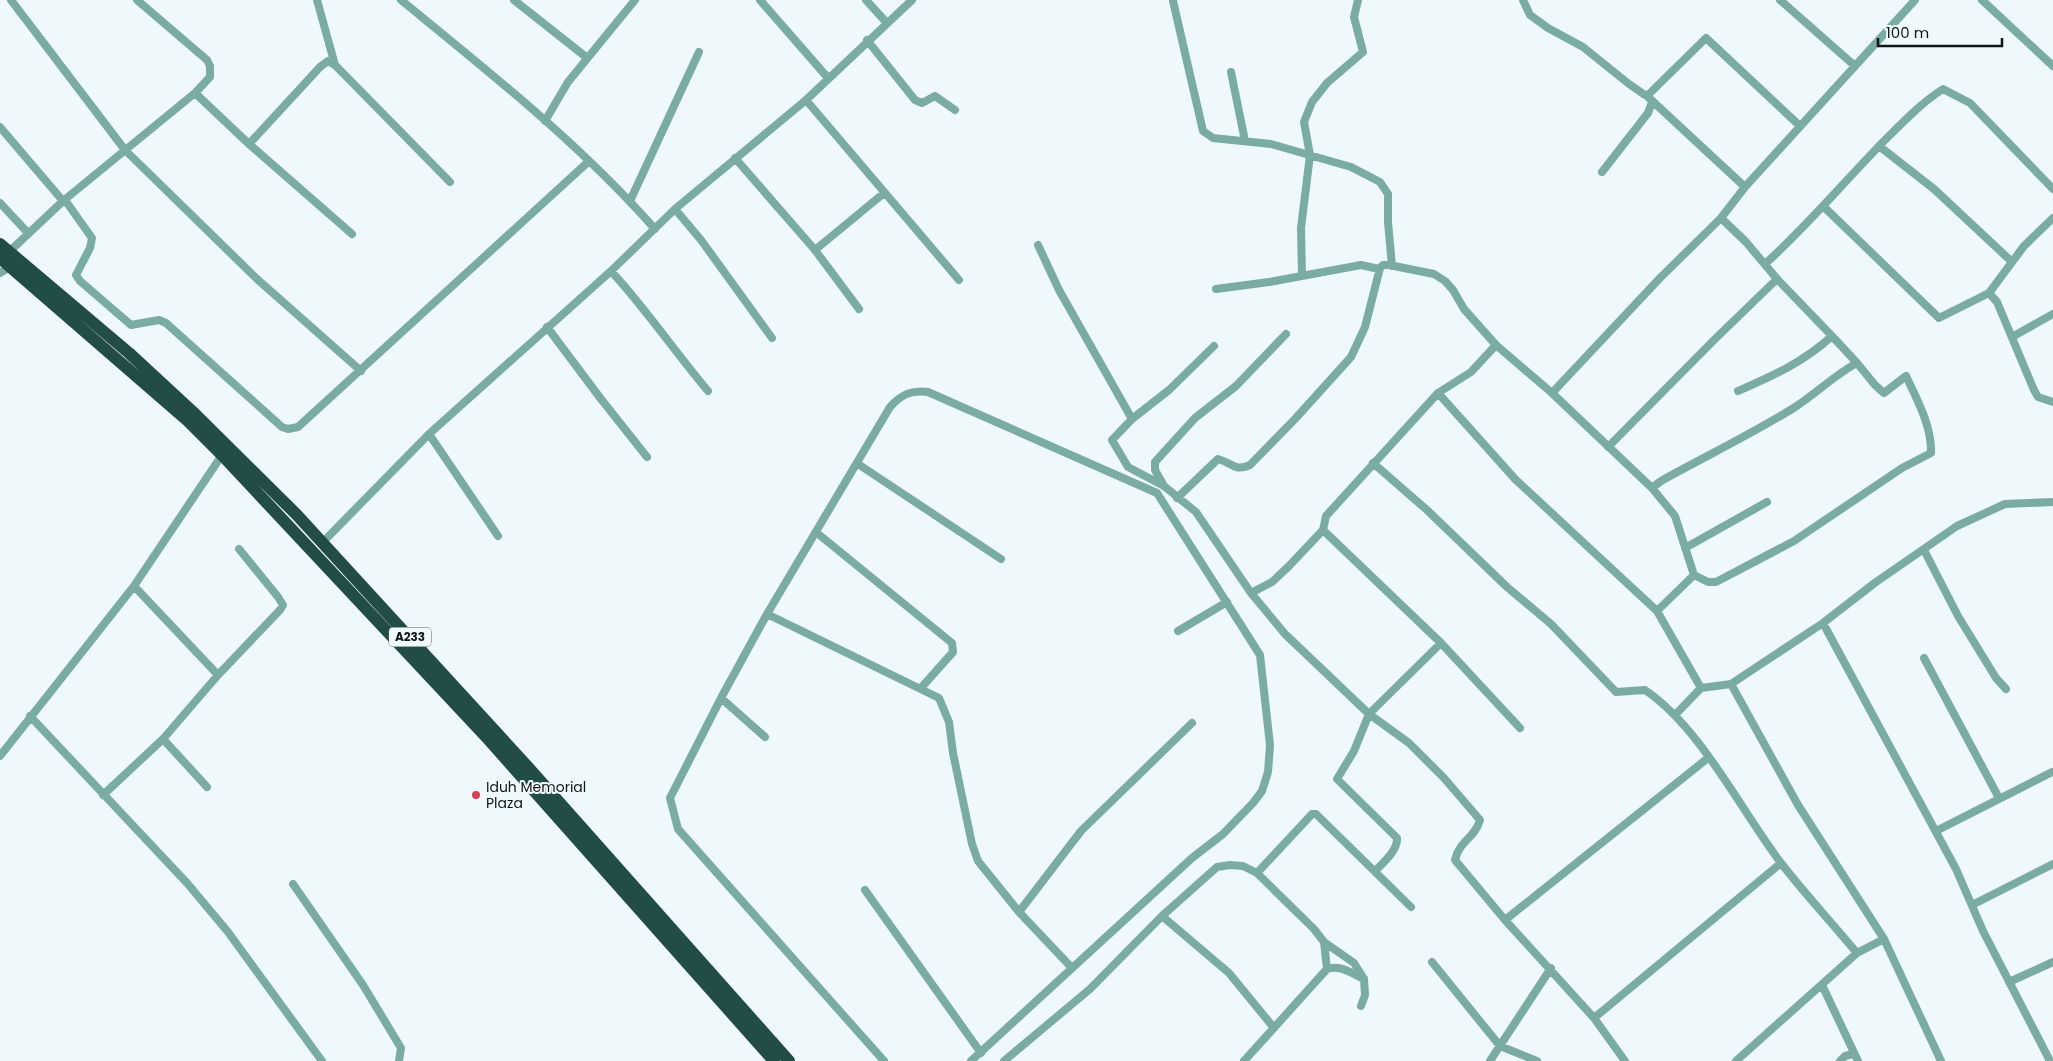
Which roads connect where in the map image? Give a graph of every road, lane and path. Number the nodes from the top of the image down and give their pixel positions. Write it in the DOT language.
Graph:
graph roads {
  1 [pos="11,0"];
  2 [pos="138,0"];
  3 [pos="317,0"];
  4 [pos="401,0"];
  5 [pos="514,0"];
  6 [pos="635,0"];
  7 [pos="760,0"];
  8 [pos="866,0"];
  9 [pos="912,0"];
  10 [pos="1358,0"];
  11 [pos="1523,0"];
  12 [pos="1780,0"];
  13 [pos="1915,0"];
  14 [pos="1982,0"];
  15 [pos="1173,1"];
  16 [pos="886,22"];
  17 [pos="867,40"];
  18 [pos="699,52"];
  19 [pos="586,57"];
  20 [pos="335,65"];
  21 [pos="1855,66"];
  22 [pos="2053,66"];
  23 [pos="1231,72"];
  24 [pos="828,78"];
  25 [pos="195,93"];
  26 [pos="1645,95"];
  27 [pos="806,100"];
  28 [pos="1652,102"];
  29 [pos="955,110"];
  30 [pos="545,121"];
  31 [pos="1800,126"];
  32 [pos="0,127"];
  33 [pos="1245,141"];
  34 [pos="248,144"];
  35 [pos="1879,146"];
  36 [pos="125,150"];
  37 [pos="1310,155"];
  38 [pos="735,158"];
  39 [pos="588,162"];
  40 [pos="1602,172"];
  41 [pos="450,182"];
  42 [pos="1745,187"];
  43 [pos="2053,189"];
  44 [pos="884,193"];
  45 [pos="64,200"];
  46 [pos="630,201"];
  47 [pos="0,203"];
  48 [pos="1823,206"];
  49 [pos="674,209"];
  50 [pos="1721,218"];
  51 [pos="2053,218"];
  52 [pos="654,229"];
  53 [pos="28,233"];
  54 [pos="352,234"];
  55 [pos="1038,245"];
  56 [pos="815,250"];
  57 [pos="3,251"];
  58 [pos="2011,262"];
  59 [pos="1766,263"];
  60 [pos="12,266"];
  61 [pos="1392,266"];
  62 [pos="1379,269"];
  63 [pos="611,271"];
  64 [pos="0,273"];
  65 [pos="1302,276"];
  66 [pos="959,280"];
  67 [pos="1778,280"];
  68 [pos="1216,288"];
  69 [pos="1989,293"];
  70 [pos="859,309"];
  71 [pos="2053,314"];
  72 [pos="547,327"];
  73 [pos="1286,334"];
  74 [pos="1832,336"];
  75 [pos="2012,337"];
  76 [pos="772,338"];
  77 [pos="1496,345"];
  78 [pos="1214,346"];
  79 [pos="1857,363"];
  80 [pos="361,371"];
  81 [pos="708,391"];
  82 [pos="1738,391"];
  83 [pos="1438,393"];
  84 [pos="1552,393"];
  85 [pos="2053,402"];
  86 [pos="1132,419"];
  87 [pos="429,434"];
  88 [pos="1608,447"];
  89 [pos="222,455"];
  90 [pos="647,457"];
  91 [pos="1373,463"];
  92 [pos="858,464"];
  93 [pos="1164,486"];
  94 [pos="1652,488"];
  95 [pos="1177,498"];
  96 [pos="1767,502"];
  97 [pos="2053,502"];
  98 [pos="1323,530"];
  99 [pos="817,533"];
  100 [pos="498,536"];
  101 [pos="322,542"];
  102 [pos="1685,548"];
  103 [pos="239,549"];
  104 [pos="1924,550"];
  105 [pos="1000,559"];
  106 [pos="1694,575"];
  107 [pos="134,586"];
  108 [pos="1251,593"];
  109 [pos="1227,602"];
  110 [pos="1657,611"];
  111 [pos="767,614"];
  112 [pos="1823,623"];
  113 [pos="1178,631"];
  114 [pos="1441,643"];
  115 [pos="1924,658"];
  116 [pos="218,675"];
  117 [pos="1731,684"];
  118 [pos="921,688"];
  119 [pos="1701,688"];
  120 [pos="2006,689"];
  121 [pos="721,698"];
  122 [pos="1369,714"];
  123 [pos="1675,715"];
  124 [pos="30,716"];
  125 [pos="1192,724"];
  126 [pos="1520,728"];
  127 [pos="765,737"];
  128 [pos="163,739"];
  129 [pos="0,756"];
  130 [pos="1708,758"];
  131 [pos="523,770"];
  132 [pos="2052,772"];
  133 [pos="207,787"];
  134 [pos="103,796"];
  135 [pos="1999,798"];
  136 [pos="1936,831"];
  137 [pos="1781,863"];
  138 [pos="2053,864"];
  139 [pos="1375,871"];
  140 [pos="1257,874"];
  141 [pos="294,884"];
  142 [pos="865,890"];
  143 [pos="1972,905"];
  144 [pos="1411,907"];
  145 [pos="1019,912"];
  146 [pos="1162,916"];
  147 [pos="1505,920"];
  148 [pos="1884,939"];
  149 [pos="1324,942"];
  150 [pos="1857,953"];
  151 [pos="1432,962"];
  152 [pos="2053,962"];
  153 [pos="1072,968"];
  154 [pos="1551,968"];
  155 [pos="1328,969"];
  156 [pos="1364,979"];
  157 [pos="2009,982"];
  158 [pos="1822,986"];
  159 [pos="1362,1006"];
  160 [pos="1594,1018"];
  161 [pos="1274,1028"];
  162 [pos="1500,1046"];
  163 [pos="981,1053"];
  164 [pos="1857,1058"];
  165 [pos="322,1061"];
  166 [pos="399,1061"];
  167 [pos="774,1061"];
  168 [pos="789,1061"];
  169 [pos="884,1061"];
  170 [pos="971,1061"];
  171 [pos="1004,1061"];
  172 [pos="1244,1061"];
  173 [pos="1490,1061"];
  174 [pos="1538,1061"];
  175 [pos="1625,1061"];
  176 [pos="1736,1061"];
  177 [pos="1840,1061"];
  178 [pos="1941,1061"];
  179 [pos="2050,1061"];
  1 -- 36 [label="street"];
  2 -- 25 [label="street"];
  3 -- 20 [label="street"];
  4 -- 30 [label="street"];
  5 -- 19 [label="street"];
  6 -- 19 [label="street"];
  7 -- 24 [label="street"];
  8 -- 16 [label="street"];
  9 -- 16 [label="street"];
  10 -- 37 [label="street"];
  11 -- 26 [label="street"];
  12 -- 21 [label="street"];
  13 -- 21 [label="street"];
  14 -- 22 [label="street"];
  15 -- 33 [label="street"];
  16 -- 17 [label="street"];
  17 -- 24 [label="street"];
  17 -- 29 [label="street"];
  18 -- 46 [label="street"];
  19 -- 30 [label="street"];
  20 -- 34 [label="street"];
  20 -- 41 [label="street"];
  21 -- 31 [label="street"];
  23 -- 33 [label="street"];
  24 -- 27 [label="street"];
  25 -- 34 [label="street"];
  25 -- 36 [label="street"];
  27 -- 38 [label="street"];
  27 -- 44 [label="street"];
  28 -- 31 [label="street"];
  28 -- 40 [label="street"];
  28 -- 42 [label="street"];
  30 -- 39 [label="street"];
  31 -- 42 [label="street"];
  32 -- 45 [label="street"];
  33 -- 37 [label="street"];
  34 -- 54 [label="street"];
  35 -- 43 [label="street"];
  35 -- 48 [label="street"];
  35 -- 58 [label="street"];
  36 -- 45 [label="street"];
  36 -- 80 [label="street"];
  37 -- 61 [label="street"];
  37 -- 65 [label="street"];
  38 -- 49 [label="street"];
  38 -- 56 [label="street"];
  39 -- 46 [label="street"];
  39 -- 80 [label="street"];
  42 -- 50 [label="street"];
  44 -- 56 [label="street"];
  44 -- 66 [label="street"];
  45 -- 53 [label="street"];
  45 -- 80 [label="street"];
  46 -- 52 [label="street"];
  47 -- 53 [label="street"];
  48 -- 59 [label="street"];
  48 -- 69 [label="street"];
  49 -- 52 [label="street"];
  49 -- 76 [label="street"];
  50 -- 59 [label="street"];
  50 -- 84 [label="street"];
  51 -- 58 [label="street"];
  52 -- 63 [label="street"];
  53 -- 57 [label="street"];
  55 -- 86 [label="street"];
  56 -- 70 [label="street"];
  57 -- 60 [label="highway, A233"];
  57 -- 101 [label="highway, A233"];
  58 -- 69 [label="street"];
  59 -- 67 [label="street"];
  60 -- 64 [label="street"];
  60 -- 89 [label="highway, A233"];
  61 -- 62 [label="street"];
  61 -- 77 [label="street"];
  62 -- 65 [label="street"];
  62 -- 95 [label="street"];
  63 -- 72 [label="street"];
  63 -- 81 [label="street"];
  65 -- 68 [label="street"];
  67 -- 74 [label="street"];
  67 -- 88 [label="street"];
  69 -- 75 [label="street"];
  71 -- 75 [label="street"];
  72 -- 87 [label="street"];
  72 -- 90 [label="street"];
  73 -- 93 [label="street"];
  74 -- 79 [label="street"];
  74 -- 82 [label="street"];
  75 -- 85 [label="street"];
  77 -- 83 [label="street"];
  77 -- 84 [label="street"];
  78 -- 86 [label="street"];
  79 -- 94 [label="street"];
  79 -- 106 [label="street"];
  83 -- 91 [label="street"];
  83 -- 110 [label="street"];
  84 -- 88 [label="street"];
  86 -- 93 [label="street"];
  87 -- 100 [label="street"];
  87 -- 101 [label="street"];
  88 -- 94 [label="street"];
  89 -- 107 [label="street"];
  89 -- 131 [label="highway, A233"];
  91 -- 98 [label="street"];
  91 -- 123 [label="street"];
  92 -- 99 [label="street"];
  92 -- 105 [label="street"];
  92 -- 109 [label="street"];
  93 -- 95 [label="street"];
  94 -- 102 [label="street"];
  95 -- 108 [label="street"];
  96 -- 102 [label="street"];
  97 -- 104 [label="street"];
  98 -- 108 [label="street"];
  98 -- 114 [label="street"];
  99 -- 111 [label="street"];
  99 -- 118 [label="street"];
  101 -- 131 [label="highway, A233"];
  102 -- 106 [label="street"];
  103 -- 116 [label="street"];
  104 -- 112 [label="street"];
  104 -- 120 [label="street"];
  106 -- 110 [label="street"];
  107 -- 116 [label="street"];
  107 -- 124 [label="street"];
  108 -- 122 [label="street"];
  109 -- 113 [label="street"];
  109 -- 153 [label="street"];
  110 -- 119 [label="street"];
  111 -- 118 [label="street"];
  111 -- 121 [label="street"];
  112 -- 117 [label="street"];
  112 -- 136 [label="street"];
  114 -- 122 [label="street"];
  114 -- 126 [label="street"];
  115 -- 135 [label="street"];
  116 -- 128 [label="street"];
  117 -- 119 [label="street"];
  117 -- 148 [label="street"];
  118 -- 145 [label="street"];
  119 -- 123 [label="street"];
  121 -- 127 [label="street"];
  121 -- 169 [label="street"];
  122 -- 139 [label="street"];
  122 -- 147 [label="street"];
  123 -- 130 [label="street"];
  124 -- 129 [label="street"];
  124 -- 134 [label="street"];
  125 -- 145 [label="street"];
  128 -- 133 [label="street"];
  128 -- 134 [label="street"];
  130 -- 137 [label="street"];
  130 -- 147 [label="street"];
  131 -- 167 [label="highway, A233"];
  131 -- 168 [label="highway, A233"];
  132 -- 135 [label="street"];
  134 -- 165 [label="street"];
  135 -- 136 [label="street"];
  136 -- 143 [label="street"];
  137 -- 150 [label="street"];
  137 -- 160 [label="street"];
  138 -- 143 [label="street"];
  139 -- 140 [label="street"];
  139 -- 144 [label="street"];
  140 -- 146 [label="street"];
  140 -- 149 [label="street"];
  141 -- 166 [label="street"];
  142 -- 163 [label="street"];
  143 -- 157 [label="street"];
  145 -- 153 [label="street"];
  146 -- 161 [label="street"];
  146 -- 171 [label="street"];
  147 -- 154 [label="street"];
  148 -- 150 [label="street"];
  148 -- 178 [label="street"];
  149 -- 155 [label="street"];
  149 -- 156 [label="street"];
  150 -- 158 [label="street"];
  151 -- 162 [label="street"];
  152 -- 157 [label="street"];
  153 -- 163 [label="street"];
  154 -- 160 [label="street"];
  154 -- 162 [label="street"];
  155 -- 156 [label="street"];
  155 -- 161 [label="street"];
  156 -- 159 [label="street"];
  157 -- 179 [label="street"];
  158 -- 164 [label="street"];
  158 -- 176 [label="street"];
  160 -- 175 [label="street"];
  161 -- 172 [label="street"];
  162 -- 173 [label="street"];
  162 -- 174 [label="street"];
  163 -- 170 [label="street"];
  164 -- 177 [label="street"];
}
